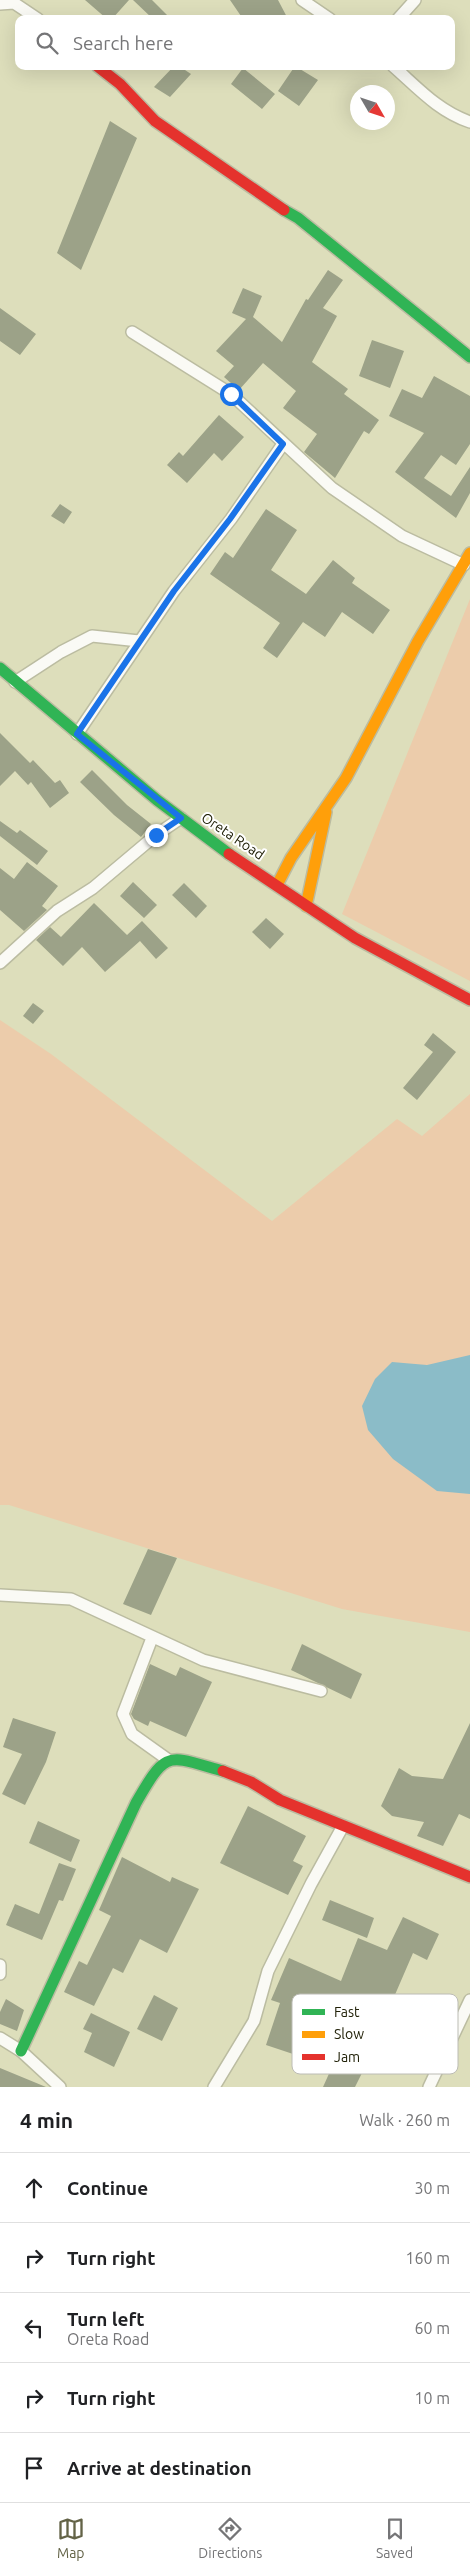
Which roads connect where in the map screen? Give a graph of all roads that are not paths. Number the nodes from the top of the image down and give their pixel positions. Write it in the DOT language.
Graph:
graph roads {
  1 [pos="302,0"];
  2 [pos="415,0"];
  3 [pos="0,4"];
  4 [pos="32,15"];
  5 [pos="324,15"];
  6 [pos="402,15"];
  7 [pos="101,70"];
  8 [pos="397,70"];
  9 [pos="470,122"];
  10 [pos="132,332"];
  11 [pos="470,357"];
  12 [pos="283,444"];
  13 [pos="470,553"];
  14 [pos="464,565"];
  15 [pos="139,641"];
  16 [pos="0,668"];
  17 [pos="15,682"];
  18 [pos="77,734"];
  19 [pos="326,810"];
  20 [pos="181,818"];
  21 [pos="277,885"];
  22 [pos="306,906"];
  23 [pos="0,963"];
  24 [pos="470,1000"];
  25 [pos="0,1595"];
  26 [pos="152,1638"];
  27 [pos="321,1691"];
  28 [pos="167,1759"];
  29 [pos="343,1826"];
  30 [pos="470,1877"];
  31 [pos="0,1965"];
  32 [pos="0,1974"];
  33 [pos="470,2000"];
  34 [pos="458,2025"];
  35 [pos="0,2038"];
  36 [pos="22,2052"];
  37 [pos="435,2074"];
  38 [pos="60,2087"];
  39 [pos="214,2087"];
  40 [pos="429,2087"];
  1 -- 5 [label="street"];
  2 -- 6 [label="street"];
  3 -- 4 [label="street"];
  7 -- 11 [label="street"];
  8 -- 9 [label="street"];
  10 -- 12 [label="street"];
  12 -- 14 [label="street"];
  12 -- 15 [label="street"];
  13 -- 14 [label="street"];
  14 -- 19 [label="street"];
  15 -- 17 [label="street"];
  15 -- 18 [label="street"];
  16 -- 17 [label="street, Oreta Road"];
  17 -- 18 [label="street, Oreta Road"];
  18 -- 20 [label="street, Oreta Road"];
  19 -- 21 [label="street"];
  19 -- 22 [label="street"];
  20 -- 21 [label="street, Oreta Road"];
  20 -- 23 [label="street"];
  21 -- 22 [label="street, Oreta Road"];
  22 -- 24 [label="street, Oreta Road"];
  25 -- 26 [label="street"];
  26 -- 27 [label="street"];
  26 -- 28 [label="street"];
  28 -- 29 [label="street"];
  28 -- 36 [label="street"];
  29 -- 30 [label="street"];
  29 -- 39 [label="street"];
  31 -- 32 [label="street"];
  33 -- 34 [label="street"];
  35 -- 36 [label="street"];
  36 -- 38 [label="street"];
  37 -- 40 [label="street"];
}
